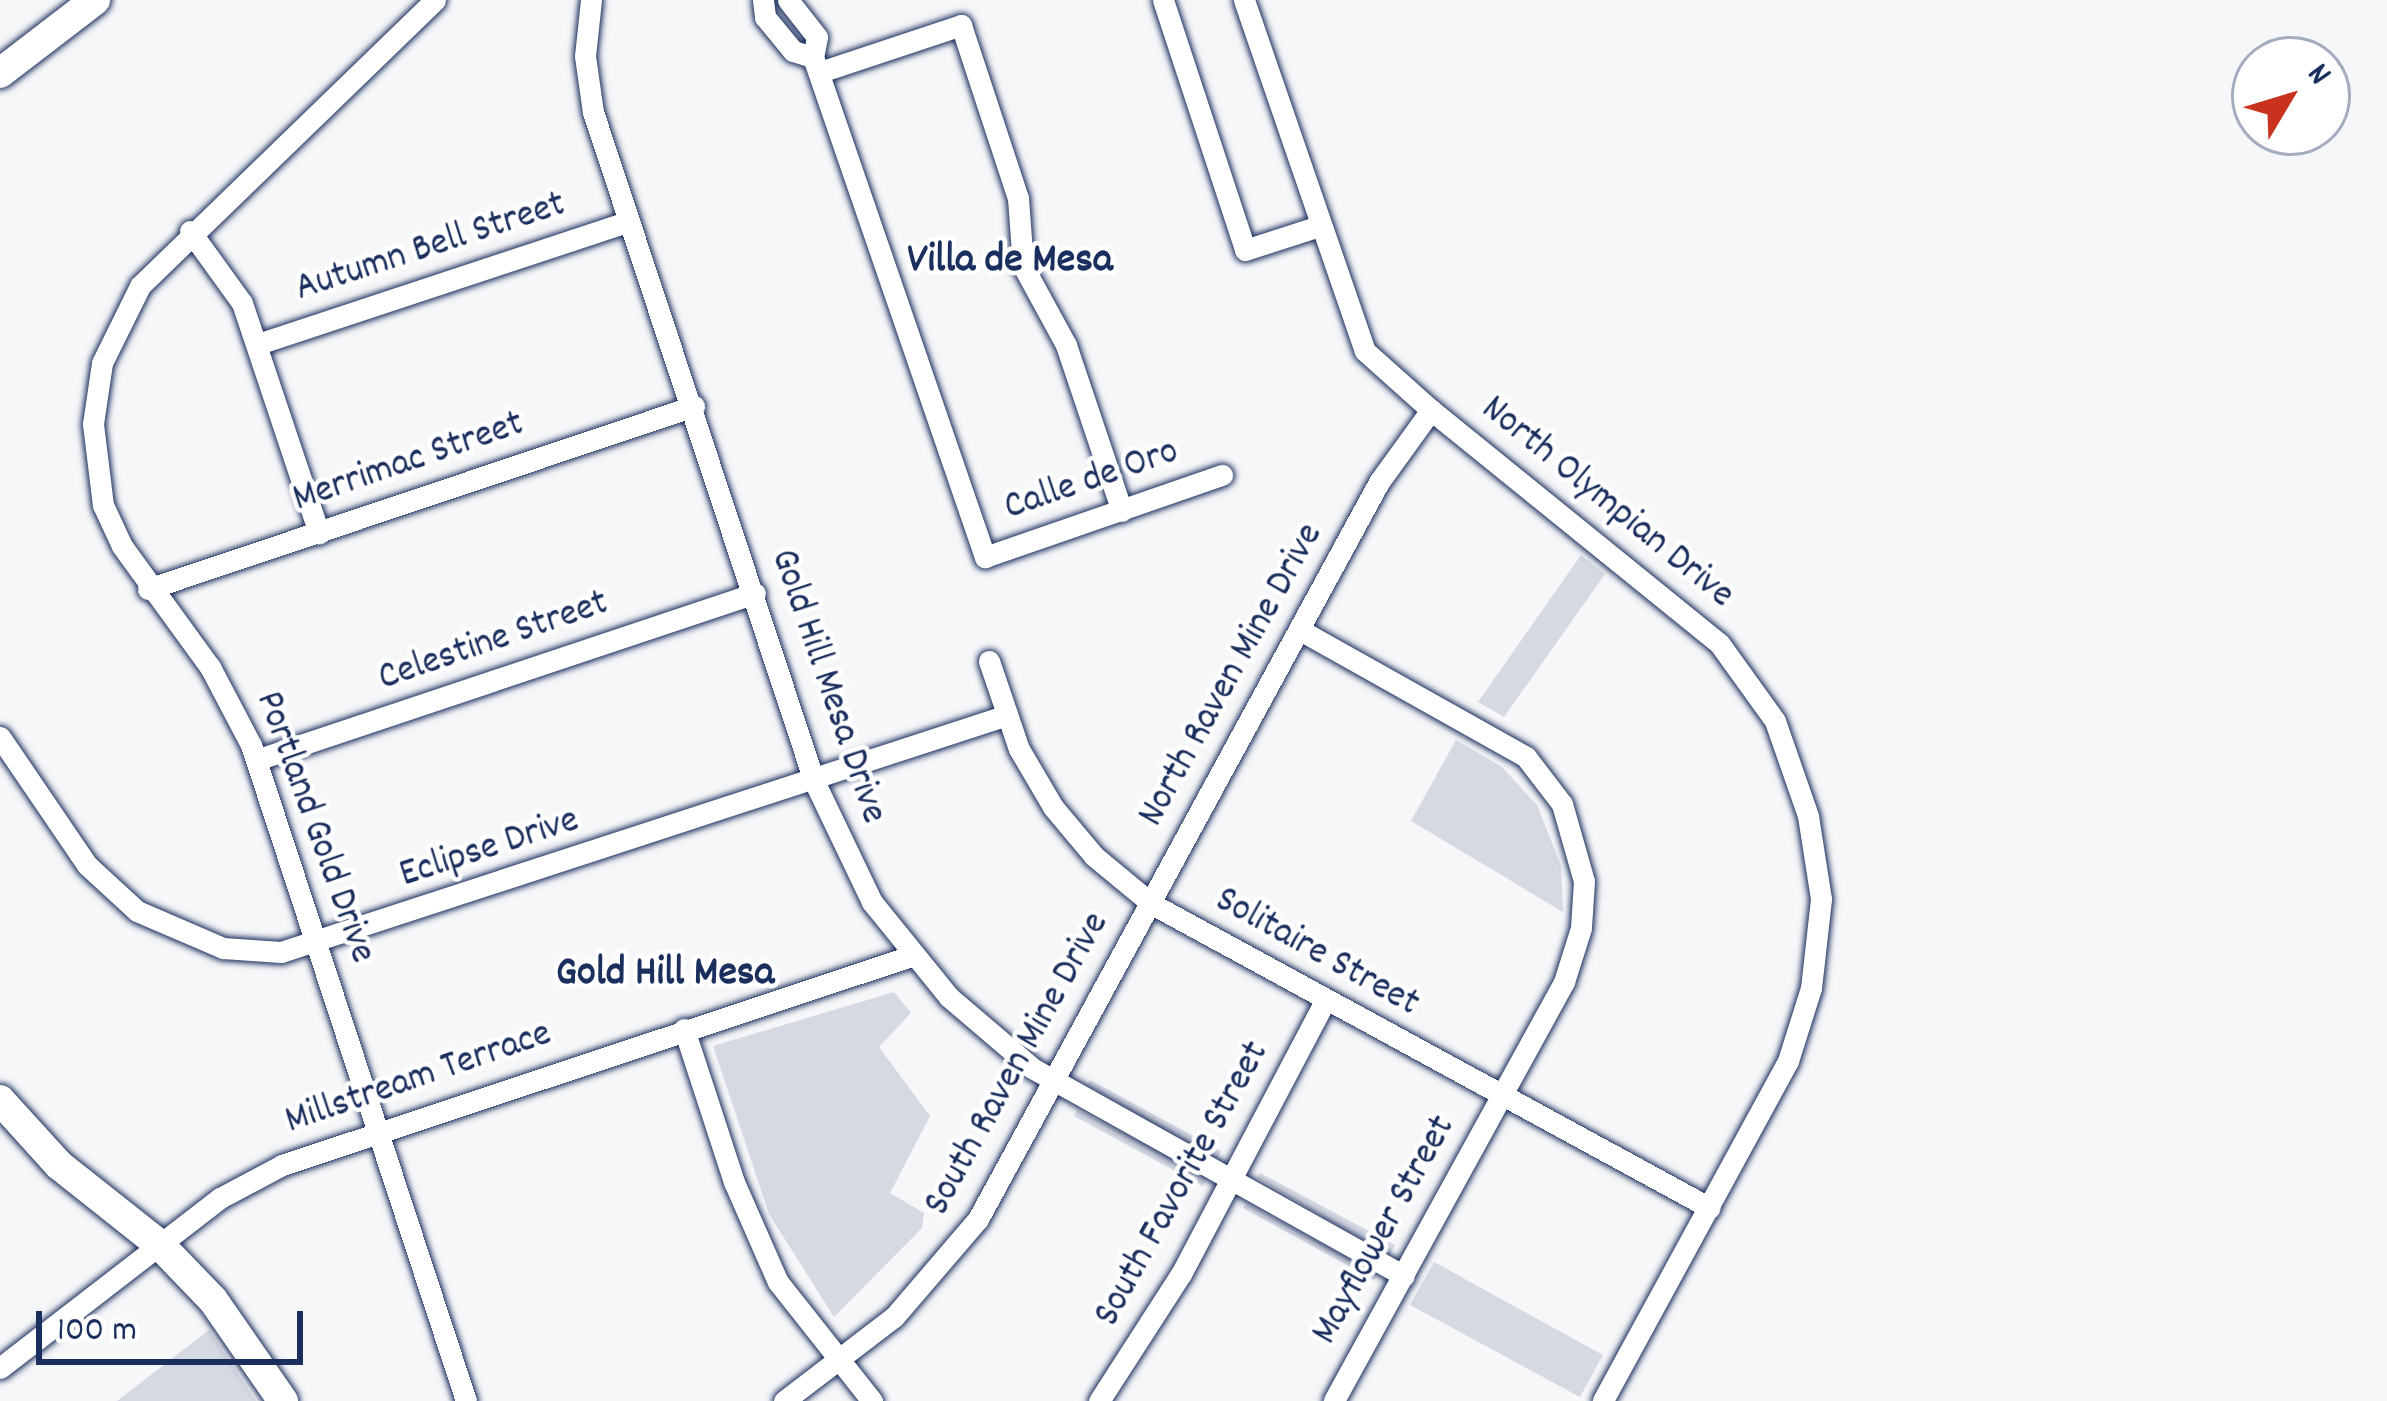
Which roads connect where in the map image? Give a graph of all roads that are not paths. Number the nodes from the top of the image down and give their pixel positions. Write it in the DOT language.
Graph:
graph roads {
  1 [pos="95,0"];
  2 [pos="435,0"];
  3 [pos="591,0"];
  4 [pos="764,0"];
  5 [pos="788,0"];
  6 [pos="1163,0"];
  7 [pos="1244,0"];
  8 [pos="817,64"];
  9 [pos="0,73"];
  10 [pos="627,222"];
  11 [pos="1319,226"];
  12 [pos="190,231"];
  13 [pos="258,344"];
  14 [pos="694,406"];
  15 [pos="1431,410"];
  16 [pos="1222,476"];
  17 [pos="1379,482"];
  18 [pos="1123,511"];
  19 [pos="319,533"];
  20 [pos="148,589"];
  21 [pos="755,593"];
  22 [pos="1300,630"];
  23 [pos="989,661"];
  24 [pos="1006,715"];
  25 [pos="0,737"];
  26 [pos="256,760"];
  27 [pos="814,781"];
  28 [pos="1152,904"];
  29 [pos="318,943"];
  30 [pos="911,956"];
  31 [pos="1325,1001"];
  32 [pos="684,1029"];
  33 [pos="1054,1082"];
  34 [pos="1501,1095"];
  35 [pos="5,1118"];
  36 [pos="380,1130"];
  37 [pos="1231,1180"];
  38 [pos="1710,1208"];
  39 [pos="160,1245"];
  40 [pos="1404,1276"];
  41 [pos="838,1365"];
  42 [pos="0,1368"];
  43 [pos="283,1401"];
  44 [pos="466,1401"];
  45 [pos="784,1401"];
  46 [pos="872,1401"];
  47 [pos="1099,1401"];
  48 [pos="1334,1401"];
  49 [pos="1603,1401"];
  1 -- 9 [label="street"];
  2 -- 12 [label="street, Portland Gold Drive"];
  3 -- 10 [label="street, Gold Hill Mesa Drive"];
  4 -- 8 [label="street"];
  5 -- 8 [label="street"];
  6 -- 11 [label="street"];
  7 -- 11 [label="street"];
  8 -- 18 [label="street"];
  8 -- 18 [label="street, Calle de Oro"];
  10 -- 13 [label="street, Autumn Bell Street"];
  10 -- 14 [label="street, Gold Hill Mesa Drive"];
  11 -- 15 [label="street"];
  12 -- 13 [label="street"];
  12 -- 20 [label="street, Portland Gold Drive"];
  13 -- 19 [label="street"];
  14 -- 19 [label="street, Merrimac Street"];
  14 -- 21 [label="street, Gold Hill Mesa Drive"];
  15 -- 17 [label="street, North Olympian Drive"];
  15 -- 38 [label="street, North Olympian Drive"];
  16 -- 18 [label="street, Calle de Oro"];
  17 -- 22 [label="street, North Raven Mine Drive"];
  19 -- 20 [label="street, Merrimac Street"];
  20 -- 26 [label="street, Portland Gold Drive"];
  21 -- 26 [label="street, Celestine Street"];
  21 -- 27 [label="street, Gold Hill Mesa Drive"];
  22 -- 28 [label="street, North Raven Mine Drive"];
  22 -- 34 [label="street, Mayflower Street"];
  23 -- 24 [label="street, Solitaire Street"];
  24 -- 27 [label="street, Eclipse Drive"];
  24 -- 28 [label="street, Solitaire Street"];
  25 -- 29 [label="street, Eclipse Drive"];
  26 -- 29 [label="street, Portland Gold Drive"];
  27 -- 29 [label="street, Eclipse Drive"];
  27 -- 30 [label="street, Gold Hill Mesa Drive"];
  28 -- 31 [label="street, Solitaire Street"];
  28 -- 33 [label="street, South Raven Mine Drive"];
  29 -- 36 [label="street, Portland Gold Drive"];
  30 -- 32 [label="street, Millstream Terrace"];
  30 -- 33 [label="street, Gold Hill Mesa Drive"];
  31 -- 34 [label="street, Solitaire Street"];
  31 -- 37 [label="street, South Favorite Street"];
  32 -- 36 [label="street, Millstream Terrace"];
  32 -- 41 [label="street"];
  33 -- 37 [label="street, Gold Hill Mesa Drive"];
  33 -- 41 [label="street, South Raven Mine Drive"];
  34 -- 38 [label="street, Solitaire Street"];
  34 -- 40 [label="street, Mayflower Street"];
  35 -- 39 [label="street"];
  36 -- 39 [label="street, Millstream Terrace"];
  36 -- 44 [label="street, Portland Gold Drive"];
  37 -- 40 [label="street, Gold Hill Mesa Drive"];
  37 -- 47 [label="street, South Favorite Street"];
  38 -- 49 [label="street, North Olympian Drive"];
  39 -- 42 [label="street, Millstream Terrace"];
  39 -- 43 [label="street"];
  40 -- 48 [label="street, Mayflower Street"];
  41 -- 45 [label="street, South Raven Mine Drive"];
  41 -- 46 [label="street"];
}
